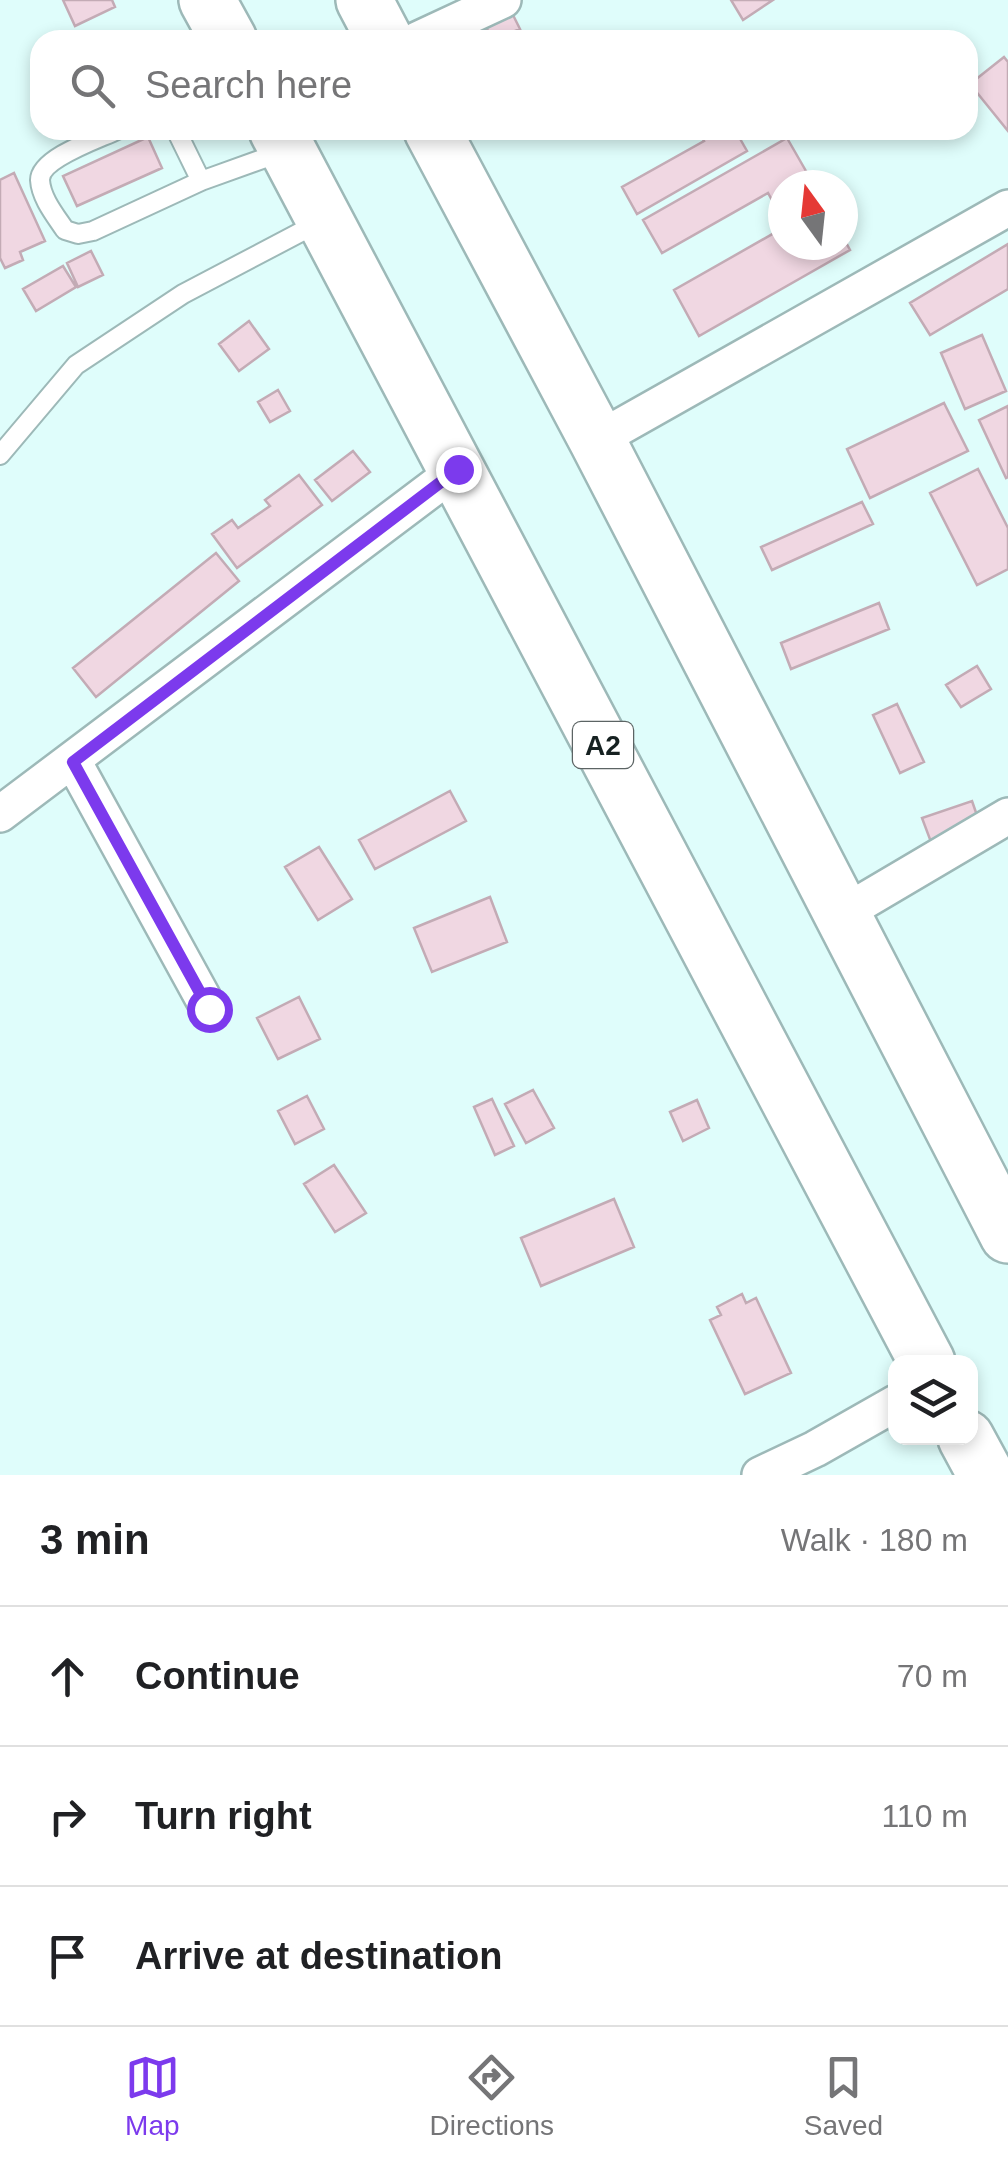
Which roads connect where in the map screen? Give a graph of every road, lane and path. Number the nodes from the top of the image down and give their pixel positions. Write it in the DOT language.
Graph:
graph roads {
  1 [pos="207,0"];
  2 [pos="364,0"];
  3 [pos="503,0"];
  4 [pos="223,30"];
  5 [pos="379,30"];
  6 [pos="439,30"];
  7 [pos="95,140"];
  8 [pos="181,140"];
  9 [pos="282,140"];
  10 [pos="437,140"];
  11 [pos="201,180"];
  12 [pos="1008,208"];
  13 [pos="324,219"];
  14 [pos="597,440"];
  15 [pos="0,455"];
  16 [pos="458,469"];
  17 [pos="73,762"];
  18 [pos="0,814"];
  19 [pos="1008,816"];
  20 [pos="842,914"];
  21 [pos="209,1009"];
  22 [pos="1008,1235"];
  23 [pos="923,1355"];
  24 [pos="888,1407"];
  25 [pos="970,1445"];
  26 [pos="760,1475"];
  27 [pos="986,1475"];
  1 -- 4 [label="highway"];
  2 -- 5 [label="highway"];
  3 -- 6 [label="street"];
  7 -- 11 [label="lane"];
  8 -- 11 [label="lane"];
  9 -- 11 [label="lane"];
  9 -- 13 [label="highway, A2"];
  10 -- 14 [label="highway"];
  12 -- 14 [label="street"];
  13 -- 15 [label="lane"];
  13 -- 16 [label="highway, A2"];
  14 -- 20 [label="highway"];
  16 -- 17 [label="street"];
  16 -- 23 [label="highway, A2"];
  17 -- 18 [label="street"];
  17 -- 21 [label="street"];
  19 -- 20 [label="street"];
  20 -- 22 [label="highway"];
  24 -- 26 [label="street"];
  25 -- 27 [label="highway"];
}
